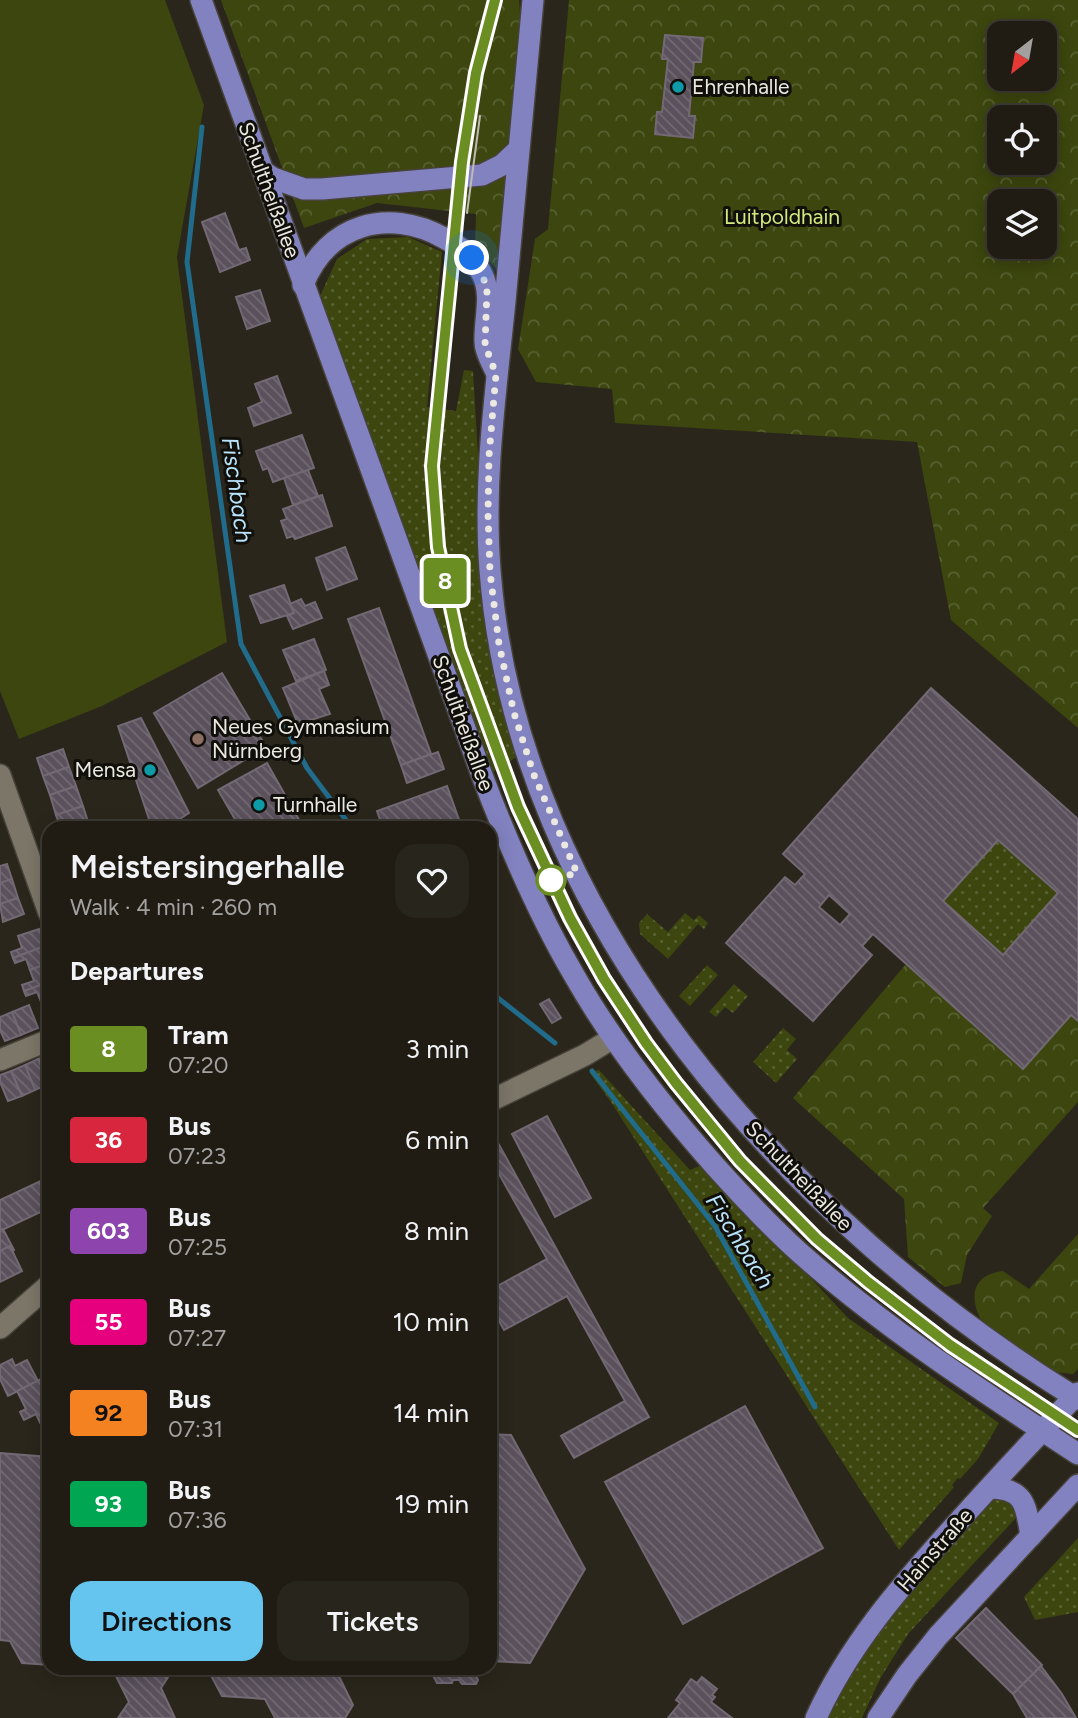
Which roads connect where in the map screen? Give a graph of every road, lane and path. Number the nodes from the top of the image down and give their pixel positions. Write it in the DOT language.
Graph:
graph roads {
  1 [pos="201,0"];
  2 [pos="533,0"];
  3 [pos="517,151"];
  4 [pos="263,171"];
  5 [pos="303,285"];
  6 [pos="496,374"];
  7 [pos="0,775"];
  8 [pos="42,893"];
  9 [pos="613,1038"];
  10 [pos="42,1043"];
  11 [pos="0,1060"];
  12 [pos="497,1098"];
  13 [pos="42,1291"];
  14 [pos="0,1328"];
  15 [pos="1077,1396"];
  16 [pos="1043,1431"];
  17 [pos="1078,1454"];
  18 [pos="1078,1485"];
  19 [pos="990,1488"];
  20 [pos="1031,1536"];
  21 [pos="816,1718"];
  22 [pos="878,1718"];
  1 -- 4 [label="main road, Schultheißallee"];
  2 -- 3 [label="main road, Schultheißallee"];
  3 -- 4 [label="main road"];
  3 -- 6 [label="main road, Schultheißallee"];
  4 -- 5 [label="main road, Schultheißallee"];
  5 -- 6 [label="main road"];
  5 -- 9 [label="main road, Schultheißallee"];
  6 -- 15 [label="main road, Schultheißallee"];
  7 -- 8 [label="street"];
  9 -- 12 [label="street"];
  9 -- 16 [label="main road, Schultheißallee"];
  10 -- 11 [label="street"];
  13 -- 14 [label="street"];
  15 -- 16 [label="main road, Hainstraße"];
  16 -- 17 [label="main road, Schultheißallee"];
  16 -- 19 [label="main road, Hainstraße"];
  18 -- 20 [label="main road"];
  19 -- 20 [label="main road"];
  19 -- 21 [label="main road, Hainstraße"];
  20 -- 22 [label="main road"];
}
